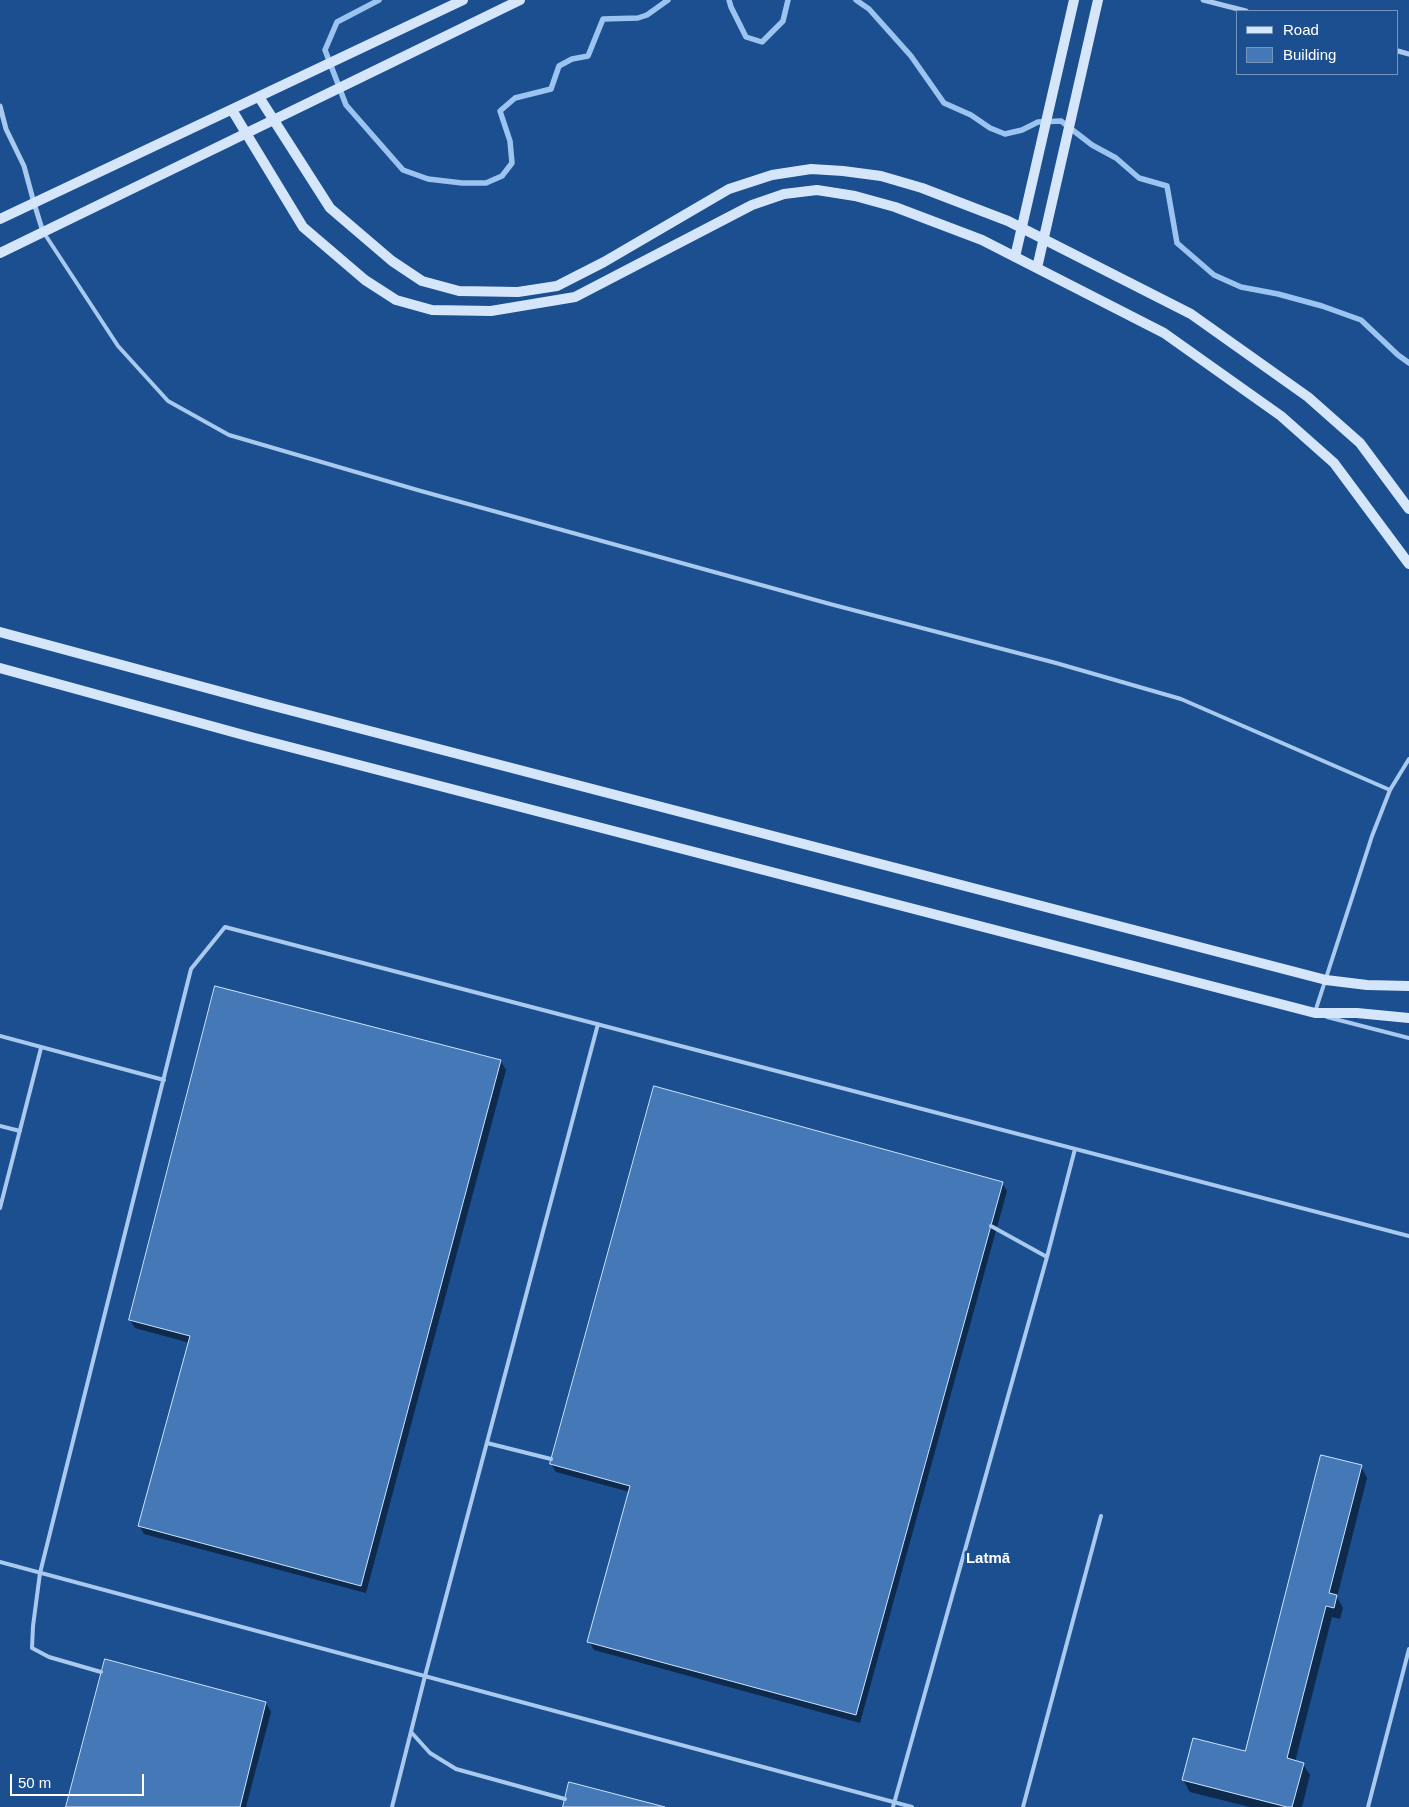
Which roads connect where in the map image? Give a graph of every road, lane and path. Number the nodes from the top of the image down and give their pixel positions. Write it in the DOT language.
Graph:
graph roads {
  1 [pos="463,0"];
  2 [pos="520,0"];
  3 [pos="1074,0"];
  4 [pos="1098,0"];
  5 [pos="1203,0"];
  6 [pos="1242,10"];
  7 [pos="259,97"];
  8 [pos="0,106"];
  9 [pos="232,110"];
  10 [pos="274,120"];
  11 [pos="246,134"];
  12 [pos="34,203"];
  13 [pos="0,219"];
  14 [pos="1021,228"];
  15 [pos="43,232"];
  16 [pos="1044,239"];
  17 [pos="0,253"];
  18 [pos="1015,257"];
  19 [pos="1037,268"];
  20 [pos="1409,509"];
  21 [pos="1409,564"];
  22 [pos="0,632"];
  23 [pos="0,668"];
  24 [pos="1409,760"];
  25 [pos="1390,790"];
  26 [pos="1326,980"];
  27 [pos="1409,986"];
  28 [pos="1315,1013"];
  29 [pos="1409,1018"];
  30 [pos="598,1024"];
  31 [pos="0,1036"];
  32 [pos="1409,1038"];
  33 [pos="41,1048"];
  34 [pos="164,1080"];
  35 [pos="0,1126"];
  36 [pos="20,1131"];
  37 [pos="1075,1149"];
  38 [pos="0,1208"];
  39 [pos="990,1226"];
  40 [pos="1409,1236"];
  41 [pos="1047,1257"];
  42 [pos="487,1443"];
  43 [pos="551,1459"];
  44 [pos="1101,1516"];
  45 [pos="0,1562"];
  46 [pos="40,1573"];
  47 [pos="1409,1649"];
  48 [pos="101,1672"];
  49 [pos="425,1676"];
  50 [pos="411,1732"];
  51 [pos="565,1799"];
  52 [pos="893,1805"];
  53 [pos="392,1807"];
  54 [pos="912,1807"];
  55 [pos="1023,1807"];
  56 [pos="1368,1807"];
  1 -- 7 [label="street"];
  2 -- 10 [label="street"];
  3 -- 14 [label="street"];
  4 -- 16 [label="street"];
  5 -- 6 [label="street"];
  7 -- 9 [label="street"];
  7 -- 10 [label="street"];
  8 -- 12 [label="street"];
  9 -- 11 [label="street"];
  9 -- 12 [label="street"];
  10 -- 11 [label="street"];
  10 -- 14 [label="street"];
  11 -- 15 [label="street"];
  11 -- 18 [label="street"];
  12 -- 13 [label="street"];
  12 -- 15 [label="street"];
  14 -- 16 [label="street"];
  14 -- 18 [label="street"];
  15 -- 17 [label="street"];
  15 -- 25 [label="lane"];
  16 -- 19 [label="street"];
  16 -- 20 [label="street"];
  18 -- 19 [label="street"];
  19 -- 21 [label="street"];
  22 -- 26 [label="street"];
  23 -- 28 [label="street"];
  24 -- 25 [label="lane"];
  25 -- 26 [label="lane"];
  26 -- 27 [label="street"];
  26 -- 28 [label="lane"];
  28 -- 29 [label="street"];
  28 -- 32 [label="lane"];
  30 -- 34 [label="lane"];
  30 -- 37 [label="lane"];
  30 -- 42 [label="lane"];
  31 -- 33 [label="lane"];
  33 -- 34 [label="lane"];
  33 -- 36 [label="lane"];
  34 -- 46 [label="lane"];
  35 -- 36 [label="lane"];
  36 -- 38 [label="lane"];
  37 -- 40 [label="lane"];
  37 -- 41 [label="lane"];
  39 -- 41 [label="lane"];
  41 -- 52 [label="lane"];
  42 -- 43 [label="lane"];
  42 -- 49 [label="lane"];
  44 -- 55 [label="lane"];
  45 -- 46 [label="lane"];
  46 -- 48 [label="lane"];
  46 -- 49 [label="lane"];
  47 -- 56 [label="lane"];
  49 -- 50 [label="lane"];
  49 -- 52 [label="lane"];
  50 -- 51 [label="lane"];
  50 -- 53 [label="lane"];
  52 -- 54 [label="lane"];
}
